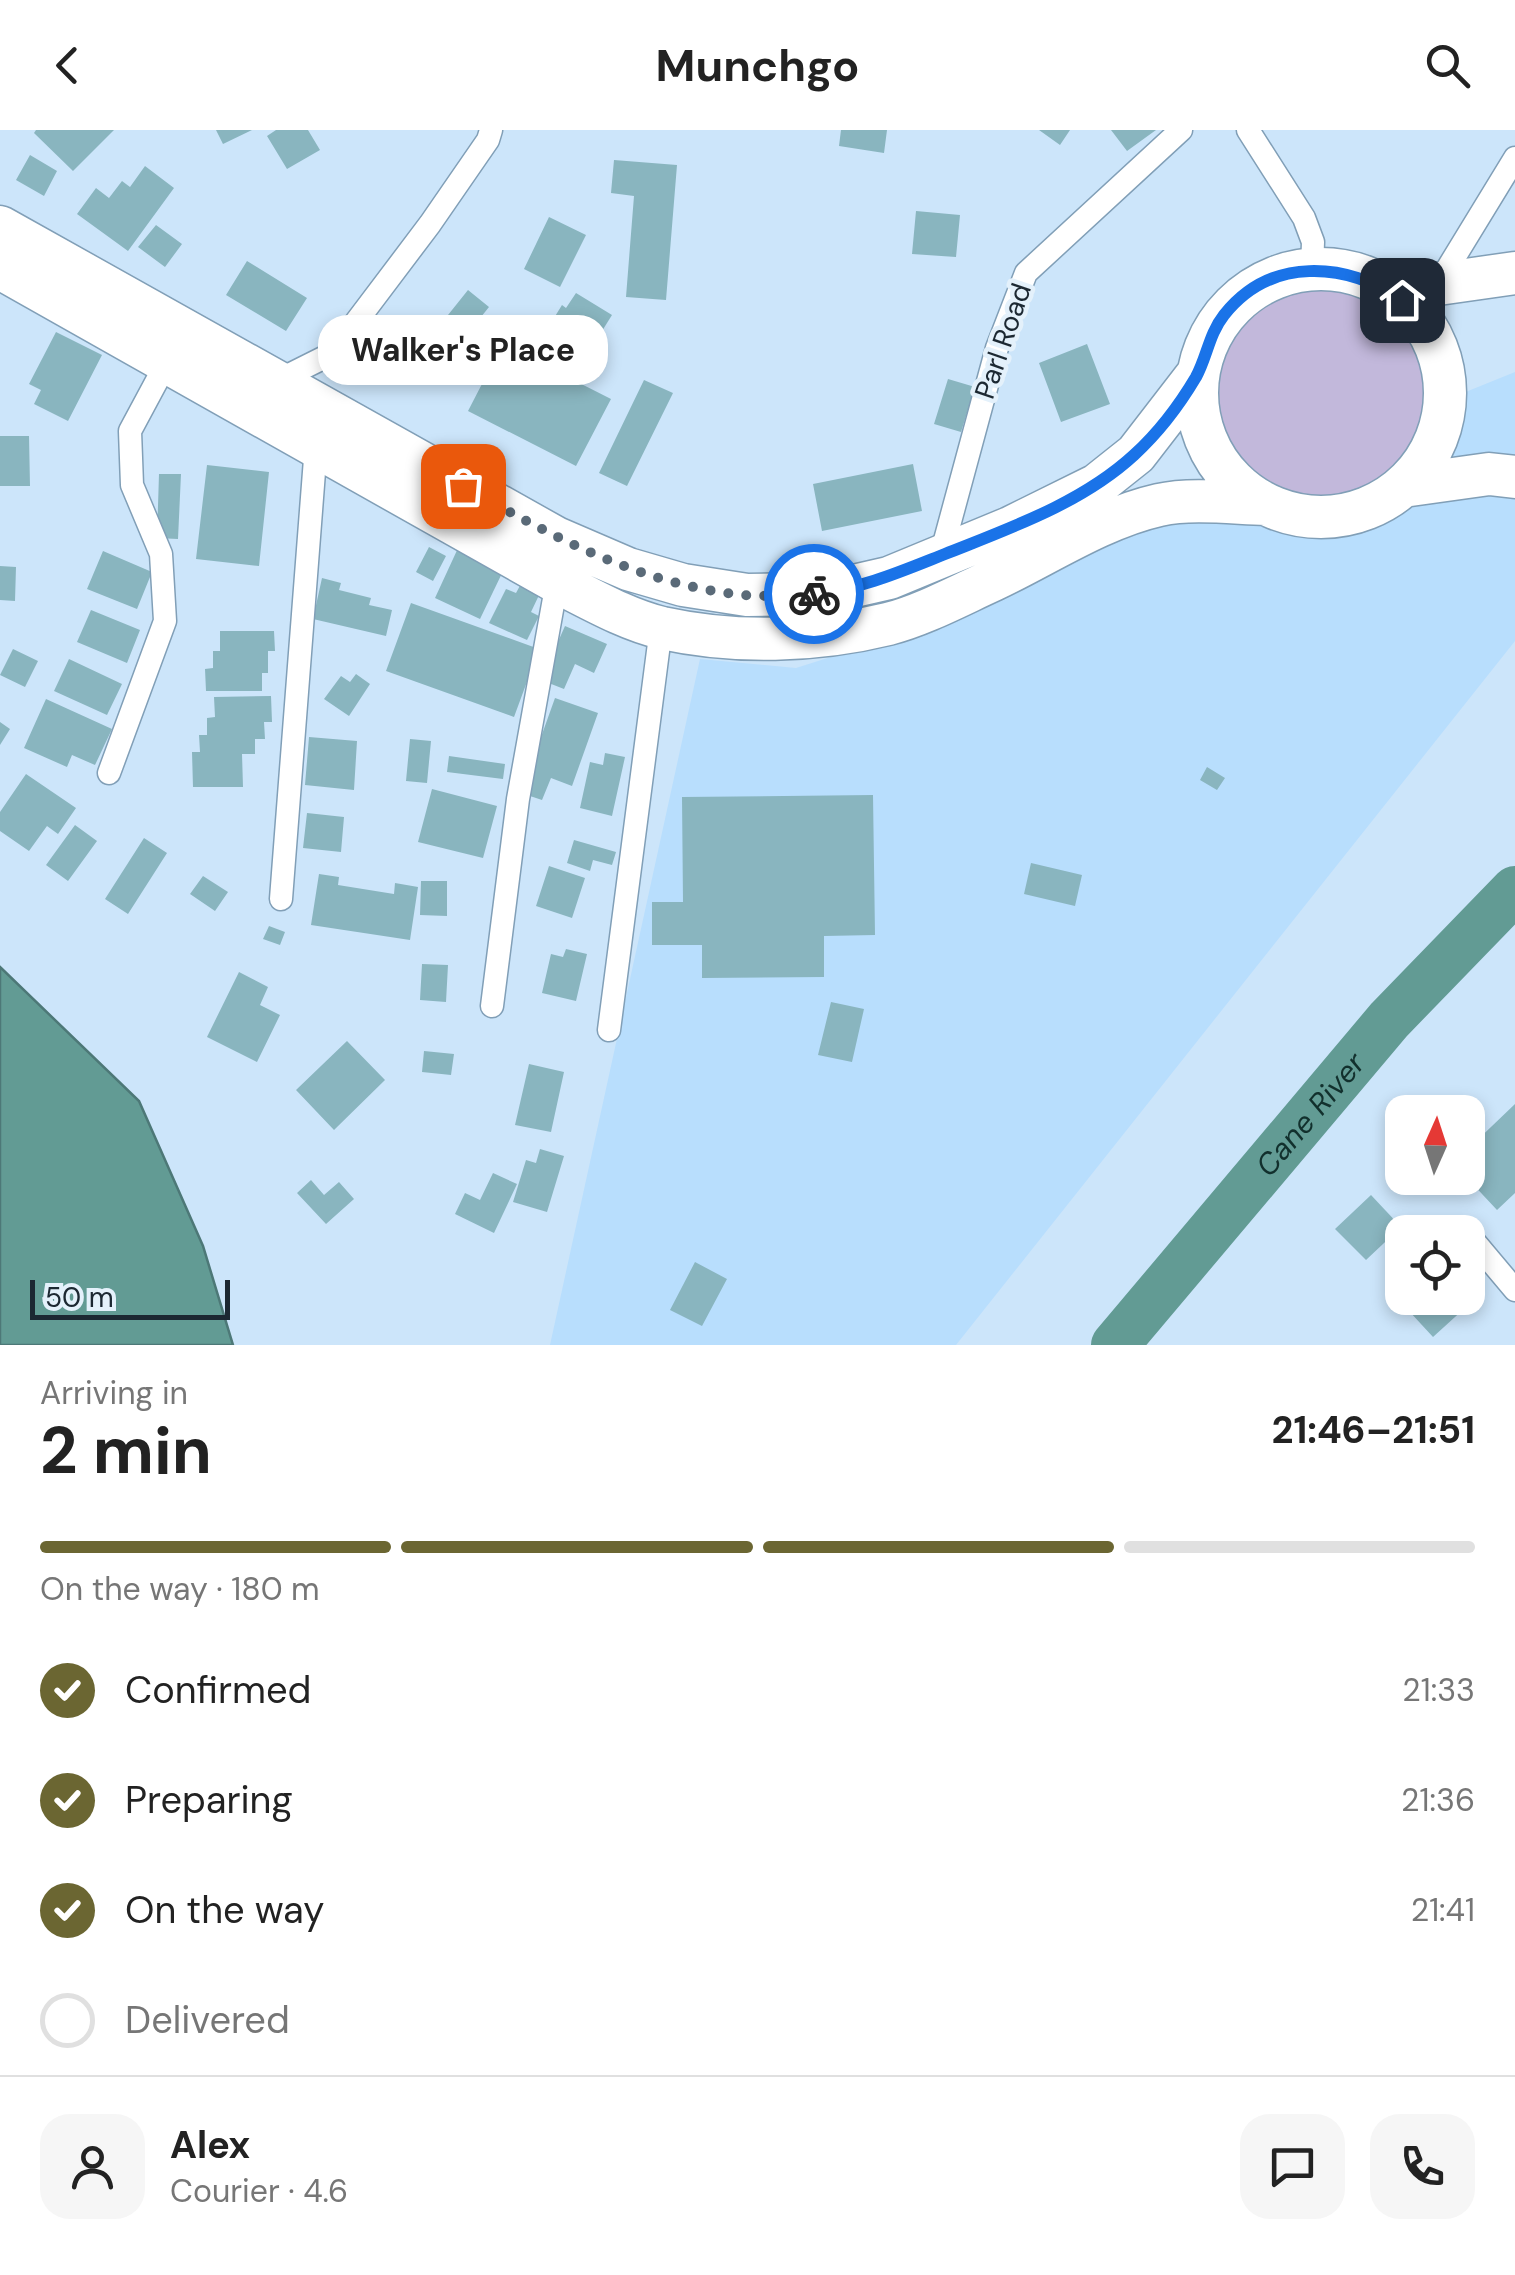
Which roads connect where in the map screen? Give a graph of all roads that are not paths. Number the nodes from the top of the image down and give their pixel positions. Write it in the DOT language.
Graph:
graph roads {
  1 [pos="491,130"];
  2 [pos="1181,130"];
  3 [pos="1248,130"];
  4 [pos="1515,158"];
  5 [pos="0,227"];
  6 [pos="0,268"];
  7 [pos="1312,270"];
  8 [pos="1515,273"];
  9 [pos="1377,283"];
  10 [pos="1438,284"];
  11 [pos="167,362"];
  12 [pos="1198,375"];
  13 [pos="278,381"];
  14 [pos="316,446"];
  15 [pos="1515,477"];
  16 [pos="1403,486"];
  17 [pos="1265,504"];
  18 [pos="941,555"];
  19 [pos="558,582"];
  20 [pos="662,628"];
  21 [pos="110,773"];
  22 [pos="281,899"];
  23 [pos="492,1006"];
  24 [pos="609,1030"];
  25 [pos="1485,1255"];
  26 [pos="1515,1290"];
  1 -- 13 [label="street"];
  2 -- 18 [label="street, Parl Road"];
  3 -- 7 [label="street"];
  4 -- 10 [label="street"];
  5 -- 13 [label="highway"];
  6 -- 11 [label="highway"];
  7 -- 9 [label="highway"];
  7 -- 12 [label="highway"];
  8 -- 10 [label="highway"];
  9 -- 10 [label="highway"];
  9 -- 16 [label="highway"];
  11 -- 14 [label="highway"];
  11 -- 21 [label="street"];
  12 -- 17 [label="highway"];
  12 -- 18 [label="highway"];
  13 -- 18 [label="highway"];
  14 -- 19 [label="highway"];
  14 -- 22 [label="street"];
  15 -- 16 [label="highway"];
  16 -- 17 [label="highway"];
  17 -- 20 [label="highway"];
  19 -- 20 [label="highway"];
  19 -- 23 [label="street"];
  20 -- 24 [label="street"];
  25 -- 26 [label="street"];
}
